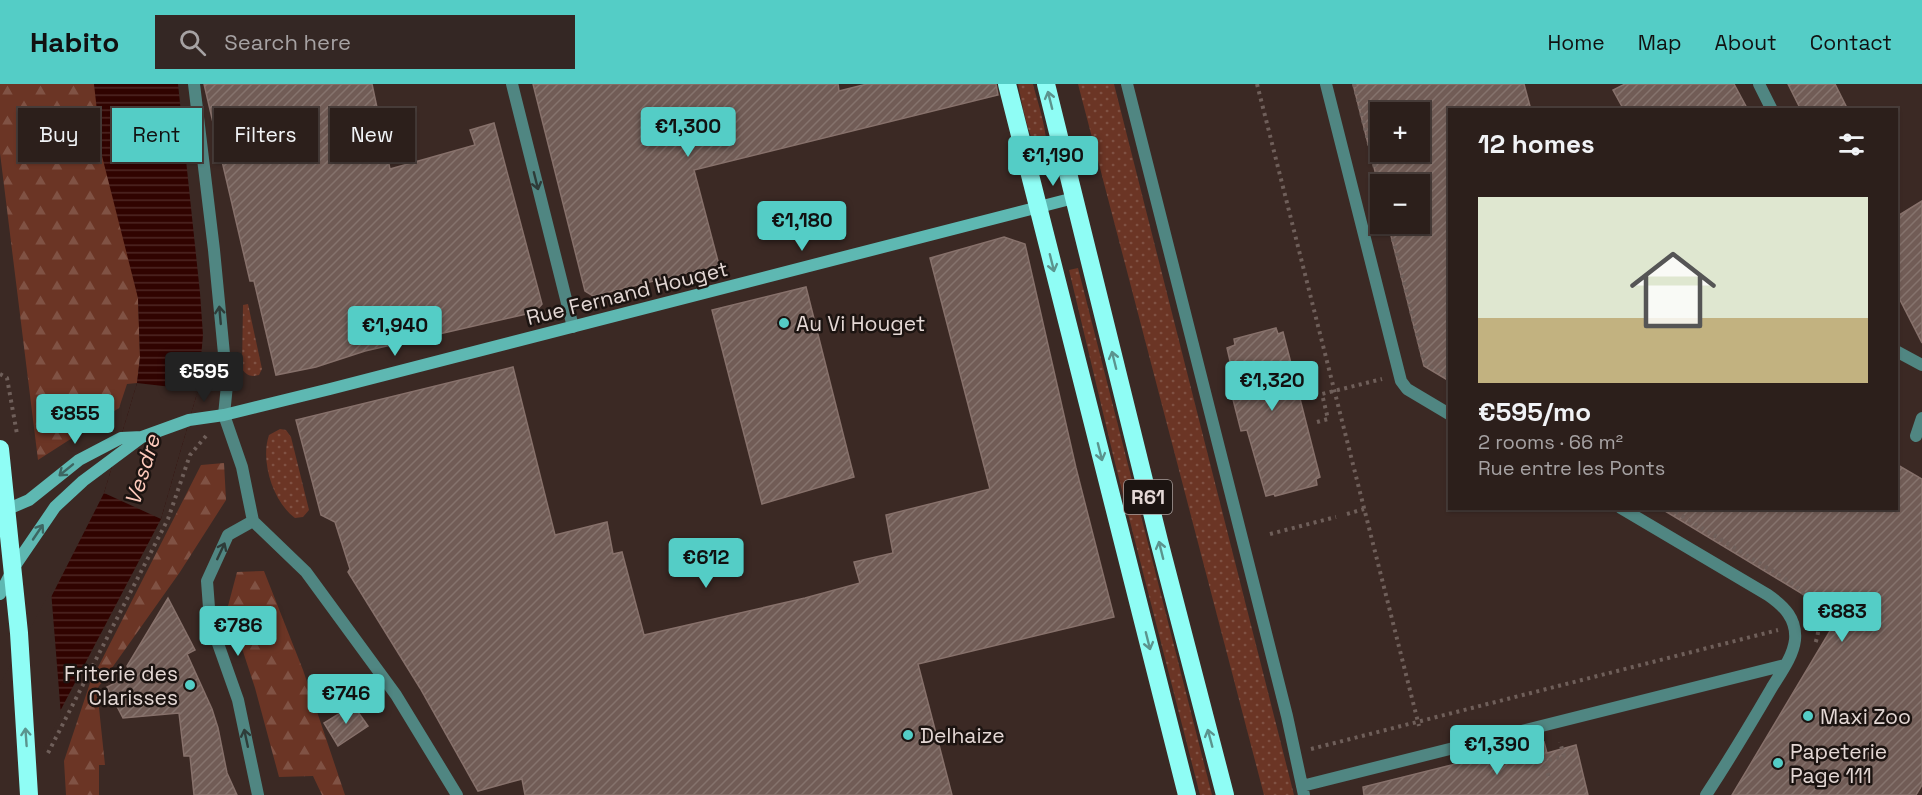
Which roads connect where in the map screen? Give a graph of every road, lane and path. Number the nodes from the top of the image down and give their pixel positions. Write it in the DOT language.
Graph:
graph roads {
  1 [pos="194,84"];
  2 [pos="512,84"];
  3 [pos="1007,84"];
  4 [pos="1046,84"];
  5 [pos="1127,84"];
  6 [pos="1257,84"];
  7 [pos="1326,84"];
  8 [pos="1354,84"];
  9 [pos="1760,84"];
  10 [pos="1771,108"];
  11 [pos="1366,133"];
  12 [pos="1360,134"];
  13 [pos="1376,174"];
  14 [pos="1074,198"];
  15 [pos="1038,206"];
  16 [pos="1392,234"];
  17 [pos="573,327"];
  18 [pos="1898,352"];
  19 [pos="1427,363"];
  20 [pos="1922,365"];
  21 [pos="1419,369"];
  22 [pos="1448,376"];
  23 [pos="1388,378"];
  24 [pos="1334,391"];
  25 [pos="1448,413"];
  26 [pos="224,415"];
  27 [pos="1922,418"];
  28 [pos="1317,422"];
  29 [pos="1916,436"];
  30 [pos="142,437"];
  31 [pos="0,449"];
  32 [pos="1364,509"];
  33 [pos="1624,510"];
  34 [pos="1672,510"];
  35 [pos="0,512"];
  36 [pos="1347,514"];
  37 [pos="1335,517"];
  38 [pos="253,521"];
  39 [pos="1270,534"];
  40 [pos="0,594"];
  41 [pos="1794,626"];
  42 [pos="1812,652"];
  43 [pos="1785,665"];
  44 [pos="1418,723"];
  45 [pos="1560,742"];
  46 [pos="1546,746"];
  47 [pos="1296,753"];
  48 [pos="46,758"];
  49 [pos="1549,760"];
  50 [pos="1549,778"];
  51 [pos="1303,791"];
  52 [pos="29,795"];
  53 [pos="258,795"];
  54 [pos="457,795"];
  55 [pos="1187,795"];
  56 [pos="1225,795"];
  57 [pos="1706,795"];
  26 -- 1 [label="street, one-way"];
  2 -- 17 [label="street, one-way"];
  3 -- 15 [label="highway, R61"];
  14 -- 4 [label="highway, R61, one-way"];
  5 -- 47 [label="street"];
  6 -- 24 [label="path"];
  7 -- 25 [label="street"];
  8 -- 11 [label="path"];
  9 -- 10 [label="street"];
  11 -- 12 [label="path"];
  11 -- 13 [label="path"];
  14 -- 15 [label="street, Rue Fernand Houget"];
  56 -- 14 [label="highway, R61, one-way"];
  15 -- 17 [label="street, Rue Fernand Houget"];
  15 -- 55 [label="highway, R61, one-way"];
  16 -- 19 [label="path"];
  17 -- 26 [label="street, Rue Fernand Houget"];
  18 -- 20 [label="street"];
  19 -- 21 [label="path"];
  19 -- 22 [label="path"];
  23 -- 24 [label="path"];
  24 -- 28 [label="path"];
  24 -- 32 [label="path"];
  26 -- 30 [label="street, Rue Fernand Houget"];
  26 -- 38 [label="street"];
  26 -- 48 [label="path"];
  27 -- 29 [label="street"];
  30 -- 35 [label="street, one-way"];
  40 -- 30 [label="street, one-way"];
  52 -- 31 [label="highway, one-way, bridge"];
  32 -- 36 [label="path"];
  32 -- 44 [label="path"];
  33 -- 41 [label="street"];
  34 -- 42 [label="path"];
  37 -- 39 [label="path"];
  53 -- 38 [label="street, one-way"];
  38 -- 54 [label="street"];
  41 -- 43 [label="street"];
  41 -- 44 [label="path"];
  43 -- 51 [label="street"];
  43 -- 57 [label="street"];
  44 -- 47 [label="path"];
  45 -- 49 [label="path"];
  46 -- 50 [label="path"];
  47 -- 51 [label="street"];
}
